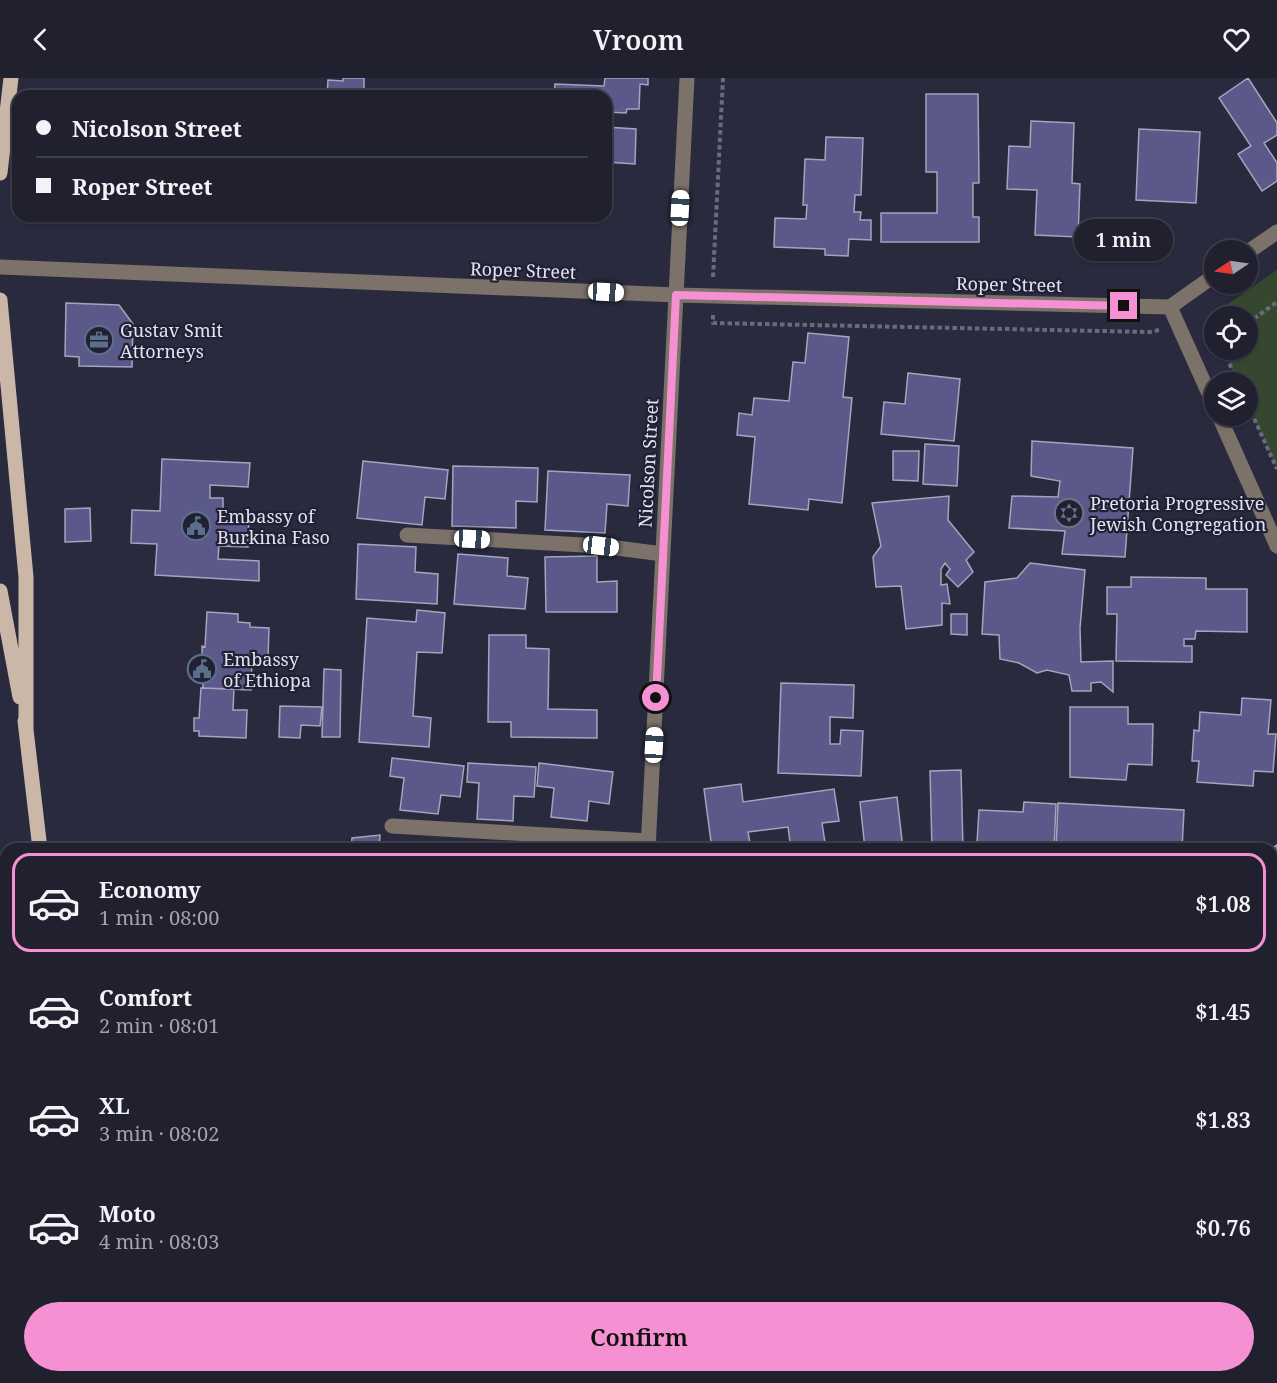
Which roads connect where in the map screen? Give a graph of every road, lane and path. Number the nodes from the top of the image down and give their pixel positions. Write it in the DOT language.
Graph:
graph roads {
  1 [pos="11,78"];
  2 [pos="687,78"];
  3 [pos="0,173"];
  4 [pos="1277,232"];
  5 [pos="1258,245"];
  6 [pos="0,267"];
  7 [pos="1204,283"];
  8 [pos="676,295"];
  9 [pos="0,300"];
  10 [pos="1277,302"];
  11 [pos="1170,307"];
  12 [pos="1258,316"];
  13 [pos="1204,383"];
  14 [pos="1223,426"];
  15 [pos="1258,426"];
  16 [pos="1277,469"];
  17 [pos="407,535"];
  18 [pos="1277,546"];
  19 [pos="663,554"];
  20 [pos="0,591"];
  21 [pos="26,730"];
  22 [pos="392,826"];
  23 [pos="39,843"];
  24 [pos="621,843"];
  25 [pos="648,843"];
  1 -- 3 [label="main road"];
  2 -- 8 [label="street, Nicolson Street"];
  4 -- 5 [label="street"];
  6 -- 8 [label="street, Roper Street"];
  7 -- 11 [label="street"];
  8 -- 11 [label="street, Roper Street"];
  8 -- 19 [label="street, Nicolson Street"];
  9 -- 21 [label="main road"];
  10 -- 12 [label="path"];
  11 -- 13 [label="street"];
  14 -- 18 [label="street"];
  15 -- 16 [label="path"];
  17 -- 19 [label="street"];
  19 -- 25 [label="street, Nicolson Street"];
  20 -- 21 [label="main road"];
  21 -- 23 [label="main road"];
  22 -- 24 [label="street"];
}
